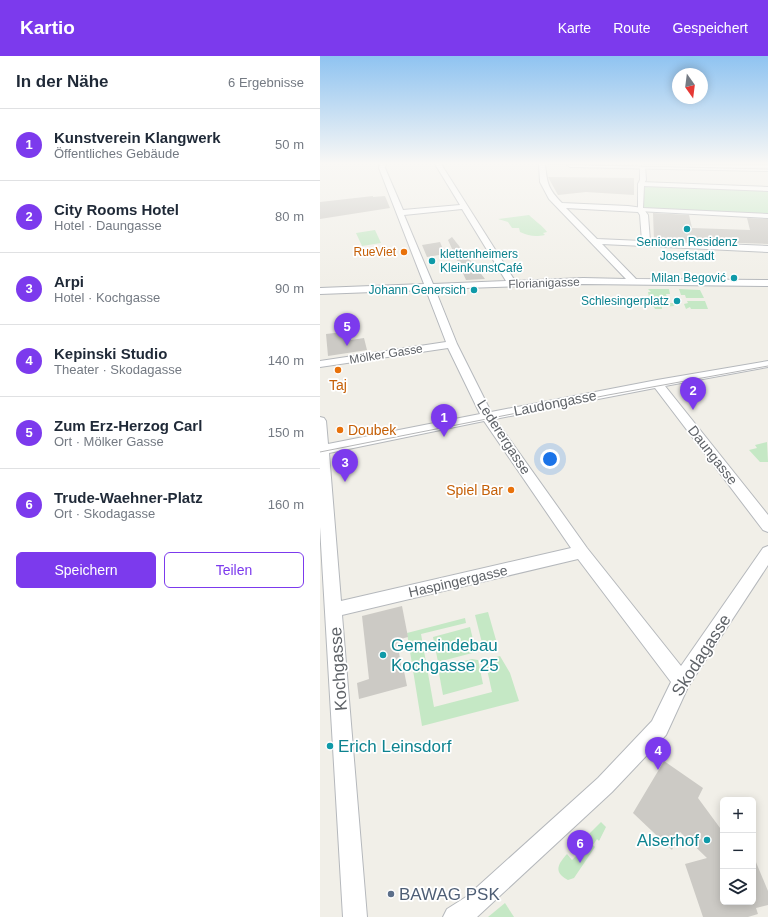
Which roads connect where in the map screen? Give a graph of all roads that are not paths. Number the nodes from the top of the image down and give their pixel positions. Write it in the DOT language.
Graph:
graph roads {
  1 [pos="396,204"];
  2 [pos="463,204"];
  3 [pos="640,204"];
  4 [pos="559,205"];
  5 [pos="465,207"];
  6 [pos="640,210"];
  7 [pos="400,213"];
  8 [pos="768,216"];
  9 [pos="594,241"];
  10 [pos="646,244"];
  11 [pos="768,249"];
  12 [pos="634,282"];
  13 [pos="768,283"];
  14 [pos="512,284"];
  15 [pos="428,286"];
  16 [pos="320,290"];
  17 [pos="452,344"];
  18 [pos="320,364"];
  19 [pos="768,364"];
  20 [pos="657,384"];
  21 [pos="487,417"];
  22 [pos="320,421"];
  23 [pos="321,450"];
  24 [pos="768,526"];
  25 [pos="582,552"];
  26 [pos="768,552"];
  27 [pos="334,610"];
  28 [pos="681,681"];
  29 [pos="355,917"];
  30 [pos="455,917"];
  1 -- 7 [label="street, Lederergasse"];
  2 -- 5 [label="street"];
  3 -- 6 [label="street"];
  4 -- 6 [label="street"];
  4 -- 9 [label="street"];
  5 -- 7 [label="street"];
  5 -- 14 [label="street"];
  6 -- 8 [label="street"];
  6 -- 10 [label="street"];
  7 -- 15 [label="street, Lederergasse"];
  9 -- 10 [label="street"];
  9 -- 12 [label="street"];
  10 -- 11 [label="street"];
  12 -- 13 [label="street, Florianigasse"];
  12 -- 14 [label="street, Florianigasse"];
  14 -- 15 [label="street, Florianigasse"];
  15 -- 16 [label="street, Florianigasse"];
  15 -- 17 [label="street, Lederergasse"];
  17 -- 18 [label="street, Mölker Gasse"];
  17 -- 21 [label="street, Lederergasse"];
  19 -- 20 [label="street, Laudongasse"];
  20 -- 21 [label="street, Laudongasse"];
  20 -- 24 [label="street, Daungasse"];
  21 -- 23 [label="street, Laudongasse"];
  21 -- 25 [label="street, Lederergasse"];
  22 -- 23 [label="street, Kochgasse"];
  23 -- 27 [label="street, Kochgasse"];
  25 -- 27 [label="street, Haspingergasse"];
  25 -- 28 [label="street, Lederergasse"];
  26 -- 28 [label="street, Skodagasse"];
  27 -- 29 [label="street, Kochgasse"];
  28 -- 30 [label="street, Skodagasse"];
}
